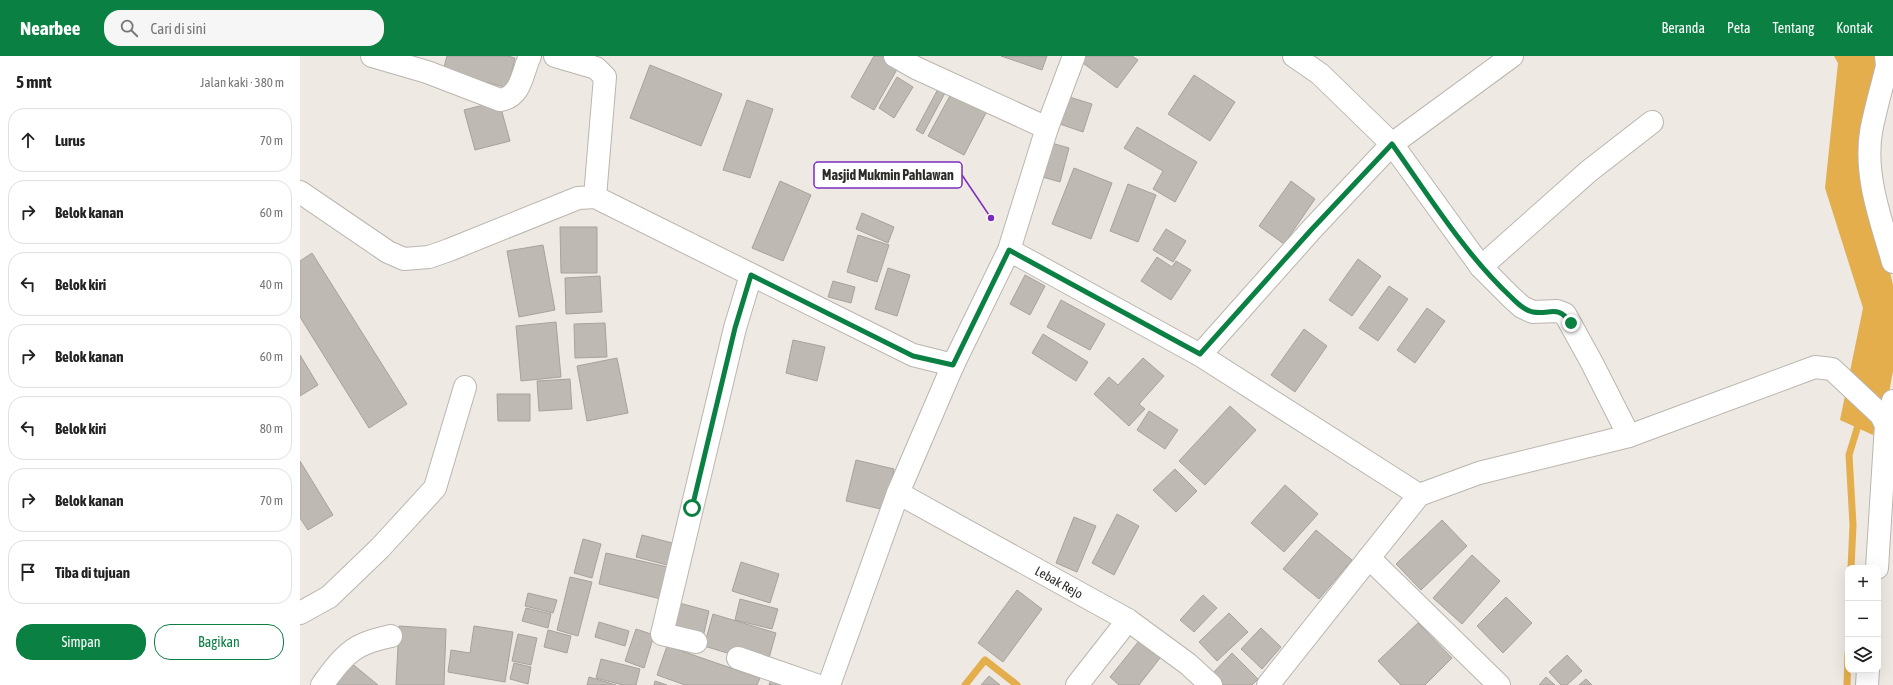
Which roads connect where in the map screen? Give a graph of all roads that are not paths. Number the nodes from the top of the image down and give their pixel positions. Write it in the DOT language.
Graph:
graph roads {
  1 [pos="375,56"];
  2 [pos="555,56"];
  3 [pos="895,56"];
  4 [pos="1074,56"];
  5 [pos="1294,56"];
  6 [pos="1512,56"];
  7 [pos="1886,56"];
  8 [pos="529,57"];
  9 [pos="1652,122"];
  10 [pos="1047,128"];
  11 [pos="1392,144"];
  12 [pos="300,192"];
  13 [pos="595,197"];
  14 [pos="1009,250"];
  15 [pos="1893,262"];
  16 [pos="1481,267"];
  17 [pos="751,275"];
  18 [pos="1200,354"];
  19 [pos="953,365"];
  20 [pos="465,387"];
  21 [pos="1888,418"];
  22 [pos="1629,436"];
  23 [pos="898,493"];
  24 [pos="1419,496"];
  25 [pos="1369,558"];
  26 [pos="1877,565"];
  27 [pos="300,613"];
  28 [pos="1128,620"];
  29 [pos="391,636"];
  30 [pos="696,642"];
  31 [pos="738,658"];
  32 [pos="1868,673"];
  33 [pos="322,685"];
  34 [pos="816,685"];
  35 [pos="829,685"];
  36 [pos="1077,685"];
  37 [pos="1211,685"];
  38 [pos="1268,685"];
  39 [pos="1499,685"];
  40 [pos="1867,685"];
  1 -- 8 [label="street"];
  2 -- 13 [label="street"];
  3 -- 10 [label="street"];
  4 -- 10 [label="street"];
  5 -- 11 [label="street"];
  6 -- 11 [label="street"];
  7 -- 15 [label="street"];
  9 -- 16 [label="street"];
  10 -- 14 [label="street"];
  11 -- 16 [label="street"];
  11 -- 18 [label="street"];
  12 -- 13 [label="street"];
  13 -- 17 [label="street"];
  14 -- 18 [label="street"];
  14 -- 19 [label="street"];
  16 -- 22 [label="street"];
  17 -- 19 [label="street"];
  17 -- 30 [label="street"];
  18 -- 24 [label="street"];
  19 -- 23 [label="street"];
  20 -- 27 [label="street"];
  21 -- 22 [label="street"];
  21 -- 26 [label="street"];
  22 -- 24 [label="street"];
  23 -- 28 [label="street, Lebak Rejo"];
  23 -- 35 [label="street"];
  24 -- 25 [label="street"];
  25 -- 38 [label="street"];
  25 -- 39 [label="street"];
  28 -- 36 [label="street"];
  28 -- 37 [label="street, Lebak Rejo"];
  29 -- 33 [label="street"];
  31 -- 34 [label="street"];
  32 -- 40 [label="street"];
}
